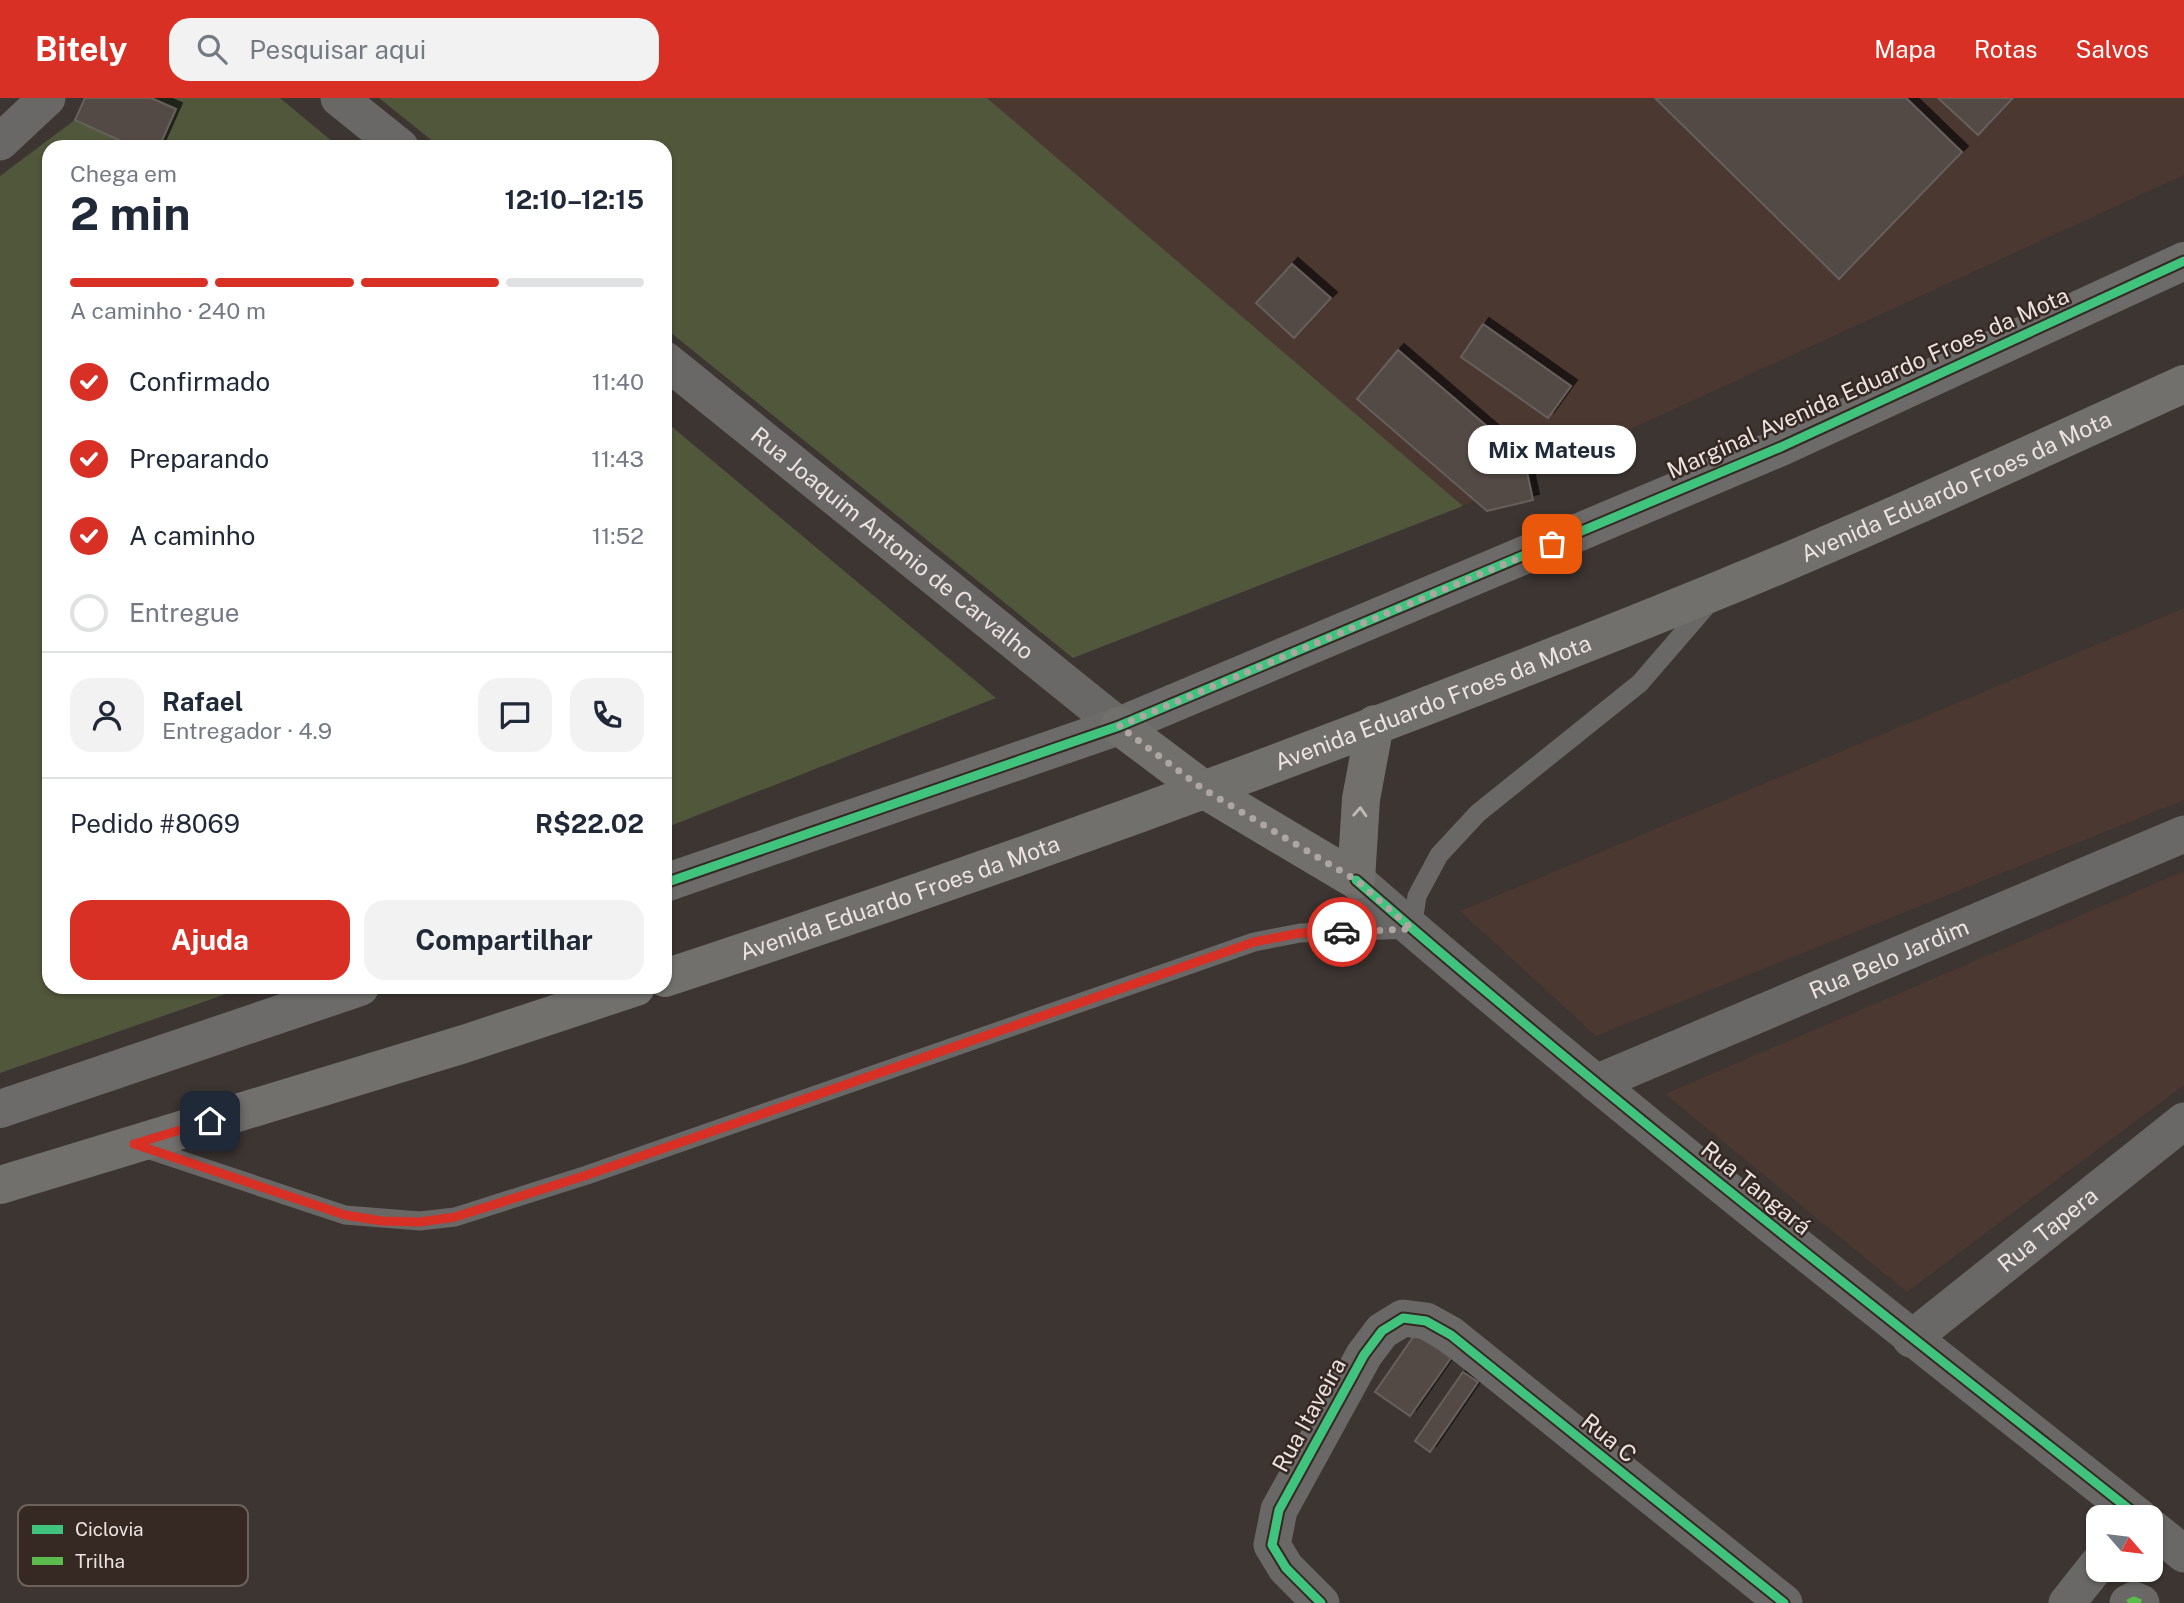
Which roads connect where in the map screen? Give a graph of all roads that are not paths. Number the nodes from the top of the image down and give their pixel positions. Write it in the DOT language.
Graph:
graph roads {
  1 [pos="47,98"];
  2 [pos="339,98"];
  3 [pos="391,140"];
  4 [pos="0,142"];
  5 [pos="2184,261"];
  6 [pos="672,366"];
  7 [pos="2184,384"];
  8 [pos="1720,590"];
  9 [pos="1375,724"];
  10 [pos="1119,726"];
  11 [pos="1203,789"];
  12 [pos="2184,834"];
  13 [pos="1356,880"];
  14 [pos="672,881"];
  15 [pos="1412,929"];
  16 [pos="672,976"];
  17 [pos="339,994"];
  18 [pos="615,994"];
  19 [pos="1596,1083"];
  20 [pos="0,1109"];
  21 [pos="2184,1121"];
  22 [pos="134,1144"];
  23 [pos="0,1185"];
  24 [pos="1403,1318"];
  25 [pos="1911,1339"];
  26 [pos="2122,1505"];
  27 [pos="2163,1537"];
  28 [pos="2184,1554"];
  29 [pos="2086,1579"];
  30 [pos="1321,1603"];
  31 [pos="1784,1603"];
  32 [pos="2067,1603"];
  33 [pos="2128,1603"];
  34 [pos="2141,1603"];
  1 -- 4 [label="street"];
  2 -- 3 [label="street"];
  5 -- 10 [label="street, Marginal Avenida Eduardo Froes da Mota"];
  6 -- 10 [label="street, Rua Joaquim Antonio de Carvalho"];
  7 -- 8 [label="highway, Avenida Eduardo Froes da Mota"];
  8 -- 9 [label="highway, Avenida Eduardo Froes da Mota"];
  8 -- 15 [label="lane"];
  9 -- 11 [label="highway, Avenida Eduardo Froes da Mota"];
  13 -- 9 [label="highway, one-way"];
  10 -- 11 [label="highway"];
  10 -- 14 [label="street, Marginal Avenida Eduardo Froes da Mota"];
  11 -- 13 [label="highway"];
  11 -- 16 [label="highway, Avenida Eduardo Froes da Mota"];
  12 -- 19 [label="street, Rua Belo Jardim"];
  13 -- 15 [label="street, Rua Tangará"];
  15 -- 19 [label="street, Rua Tangará"];
  15 -- 22 [label="lane"];
  17 -- 20 [label="street"];
  18 -- 22 [label="highway"];
  19 -- 25 [label="street, Rua Tangará"];
  21 -- 25 [label="street, Rua Tapera"];
  22 -- 23 [label="highway"];
  24 -- 30 [label="street, Rua Itaveira"];
  24 -- 31 [label="street, Rua C"];
  25 -- 26 [label="street, Rua Tangará"];
  27 -- 28 [label="street, Rua Tangará"];
  29 -- 32 [label="street"];
  33 -- 34 [label="street"];
}
